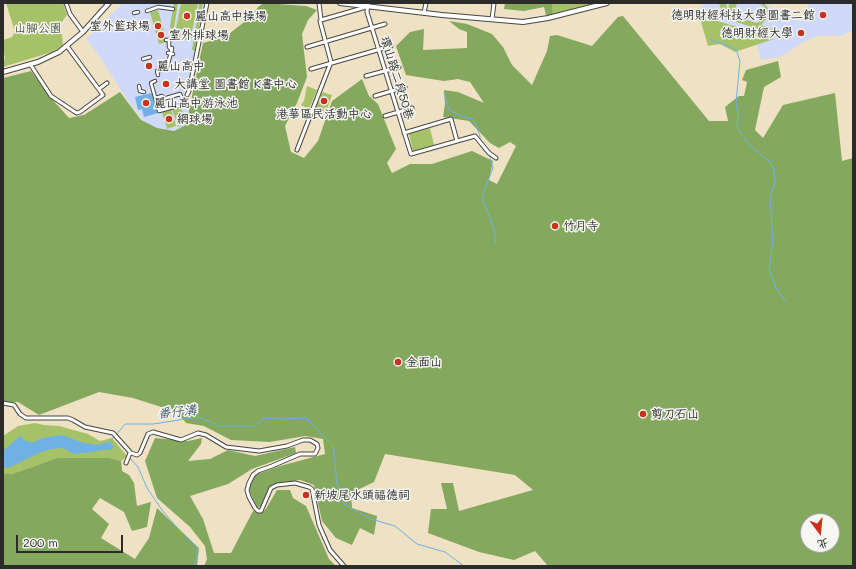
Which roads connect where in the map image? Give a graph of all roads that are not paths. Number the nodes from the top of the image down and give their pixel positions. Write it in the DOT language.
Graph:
graph roads {
  1 [pos="66,3"];
  2 [pos="109,3"];
  3 [pos="172,3"];
  4 [pos="206,3"];
  5 [pos="319,3"];
  6 [pos="340,3"];
  7 [pos="426,3"];
  8 [pos="494,3"];
  9 [pos="607,3"];
  10 [pos="368,5"];
  11 [pos="147,11"];
  12 [pos="138,12"];
  13 [pos="134,13"];
  14 [pos="424,13"];
  15 [pos="492,19"];
  16 [pos="321,20"];
  17 [pos="142,24"];
  18 [pos="384,24"];
  19 [pos="138,26"];
  20 [pos="372,28"];
  21 [pos="83,32"];
  22 [pos="166,40"];
  23 [pos="325,42"];
  24 [pos="67,46"];
  25 [pos="391,46"];
  26 [pos="307,47"];
  27 [pos="379,49"];
  28 [pos="150,57"];
  29 [pos="143,59"];
  30 [pos="30,64"];
  31 [pos="330,64"];
  32 [pos="399,67"];
  33 [pos="165,68"];
  34 [pos="311,69"];
  35 [pos="161,70"];
  36 [pos="385,71"];
  37 [pos="3,72"];
  38 [pos="158,75"];
  39 [pos="366,76"];
  40 [pos="155,81"];
  41 [pos="107,83"];
  42 [pos="138,86"];
  43 [pos="405,87"];
  44 [pos="99,89"];
  45 [pos="392,91"];
  46 [pos="144,92"];
  47 [pos="187,95"];
  48 [pos="375,96"];
  49 [pos="156,98"];
  50 [pos="182,98"];
  51 [pos="181,105"];
  52 [pos="412,108"];
  53 [pos="398,112"];
  54 [pos="385,116"];
  55 [pos="404,133"];
  56 [pos="457,141"];
  57 [pos="297,150"];
  58 [pos="496,158"];
  59 [pos="3,403"];
  60 [pos="130,453"];
  61 [pos="126,463"];
  62 [pos="344,566"];
  1 -- 21 [label="street"];
  2 -- 21 [label="street"];
  3 -- 11 [label="street"];
  4 -- 47 [label="street"];
  5 -- 16 [label="street"];
  6 -- 10 [label="street"];
  7 -- 14 [label="street"];
  8 -- 15 [label="street"];
  9 -- 15 [label="street"];
  10 -- 14 [label="street"];
  10 -- 16 [label="street"];
  10 -- 20 [label="street, 環山路二段50巷"];
  12 -- 13 [label="street"];
  14 -- 15 [label="street"];
  16 -- 23 [label="street"];
  17 -- 19 [label="street"];
  18 -- 20 [label="street"];
  20 -- 23 [label="street"];
  20 -- 27 [label="street, 環山路二段50巷"];
  21 -- 24 [label="street"];
  22 -- 33 [label="street"];
  23 -- 26 [label="street"];
  23 -- 31 [label="street"];
  24 -- 30 [label="street"];
  24 -- 44 [label="street"];
  25 -- 27 [label="street"];
  27 -- 31 [label="street"];
  27 -- 36 [label="street, 環山路二段50巷"];
  28 -- 29 [label="street"];
  30 -- 37 [label="street"];
  30 -- 44 [label="street"];
  31 -- 34 [label="street"];
  31 -- 57 [label="street"];
  32 -- 36 [label="street"];
  35 -- 38 [label="street"];
  36 -- 39 [label="street"];
  36 -- 45 [label="street, 環山路二段50巷"];
  40 -- 49 [label="street"];
  41 -- 44 [label="street"];
  42 -- 46 [label="street"];
  43 -- 45 [label="street"];
  45 -- 48 [label="street"];
  45 -- 53 [label="street, 環山路二段50巷"];
  49 -- 50 [label="street"];
  49 -- 51 [label="street"];
  52 -- 53 [label="street"];
  53 -- 54 [label="street"];
  53 -- 55 [label="street, 環山路二段50巷"];
  55 -- 56 [label="street, 環山路二段50巷"];
  55 -- 56 [label="street"];
  56 -- 58 [label="street"];
  59 -- 60 [label="street"];
  60 -- 61 [label="street"];
  60 -- 62 [label="street"];
}
